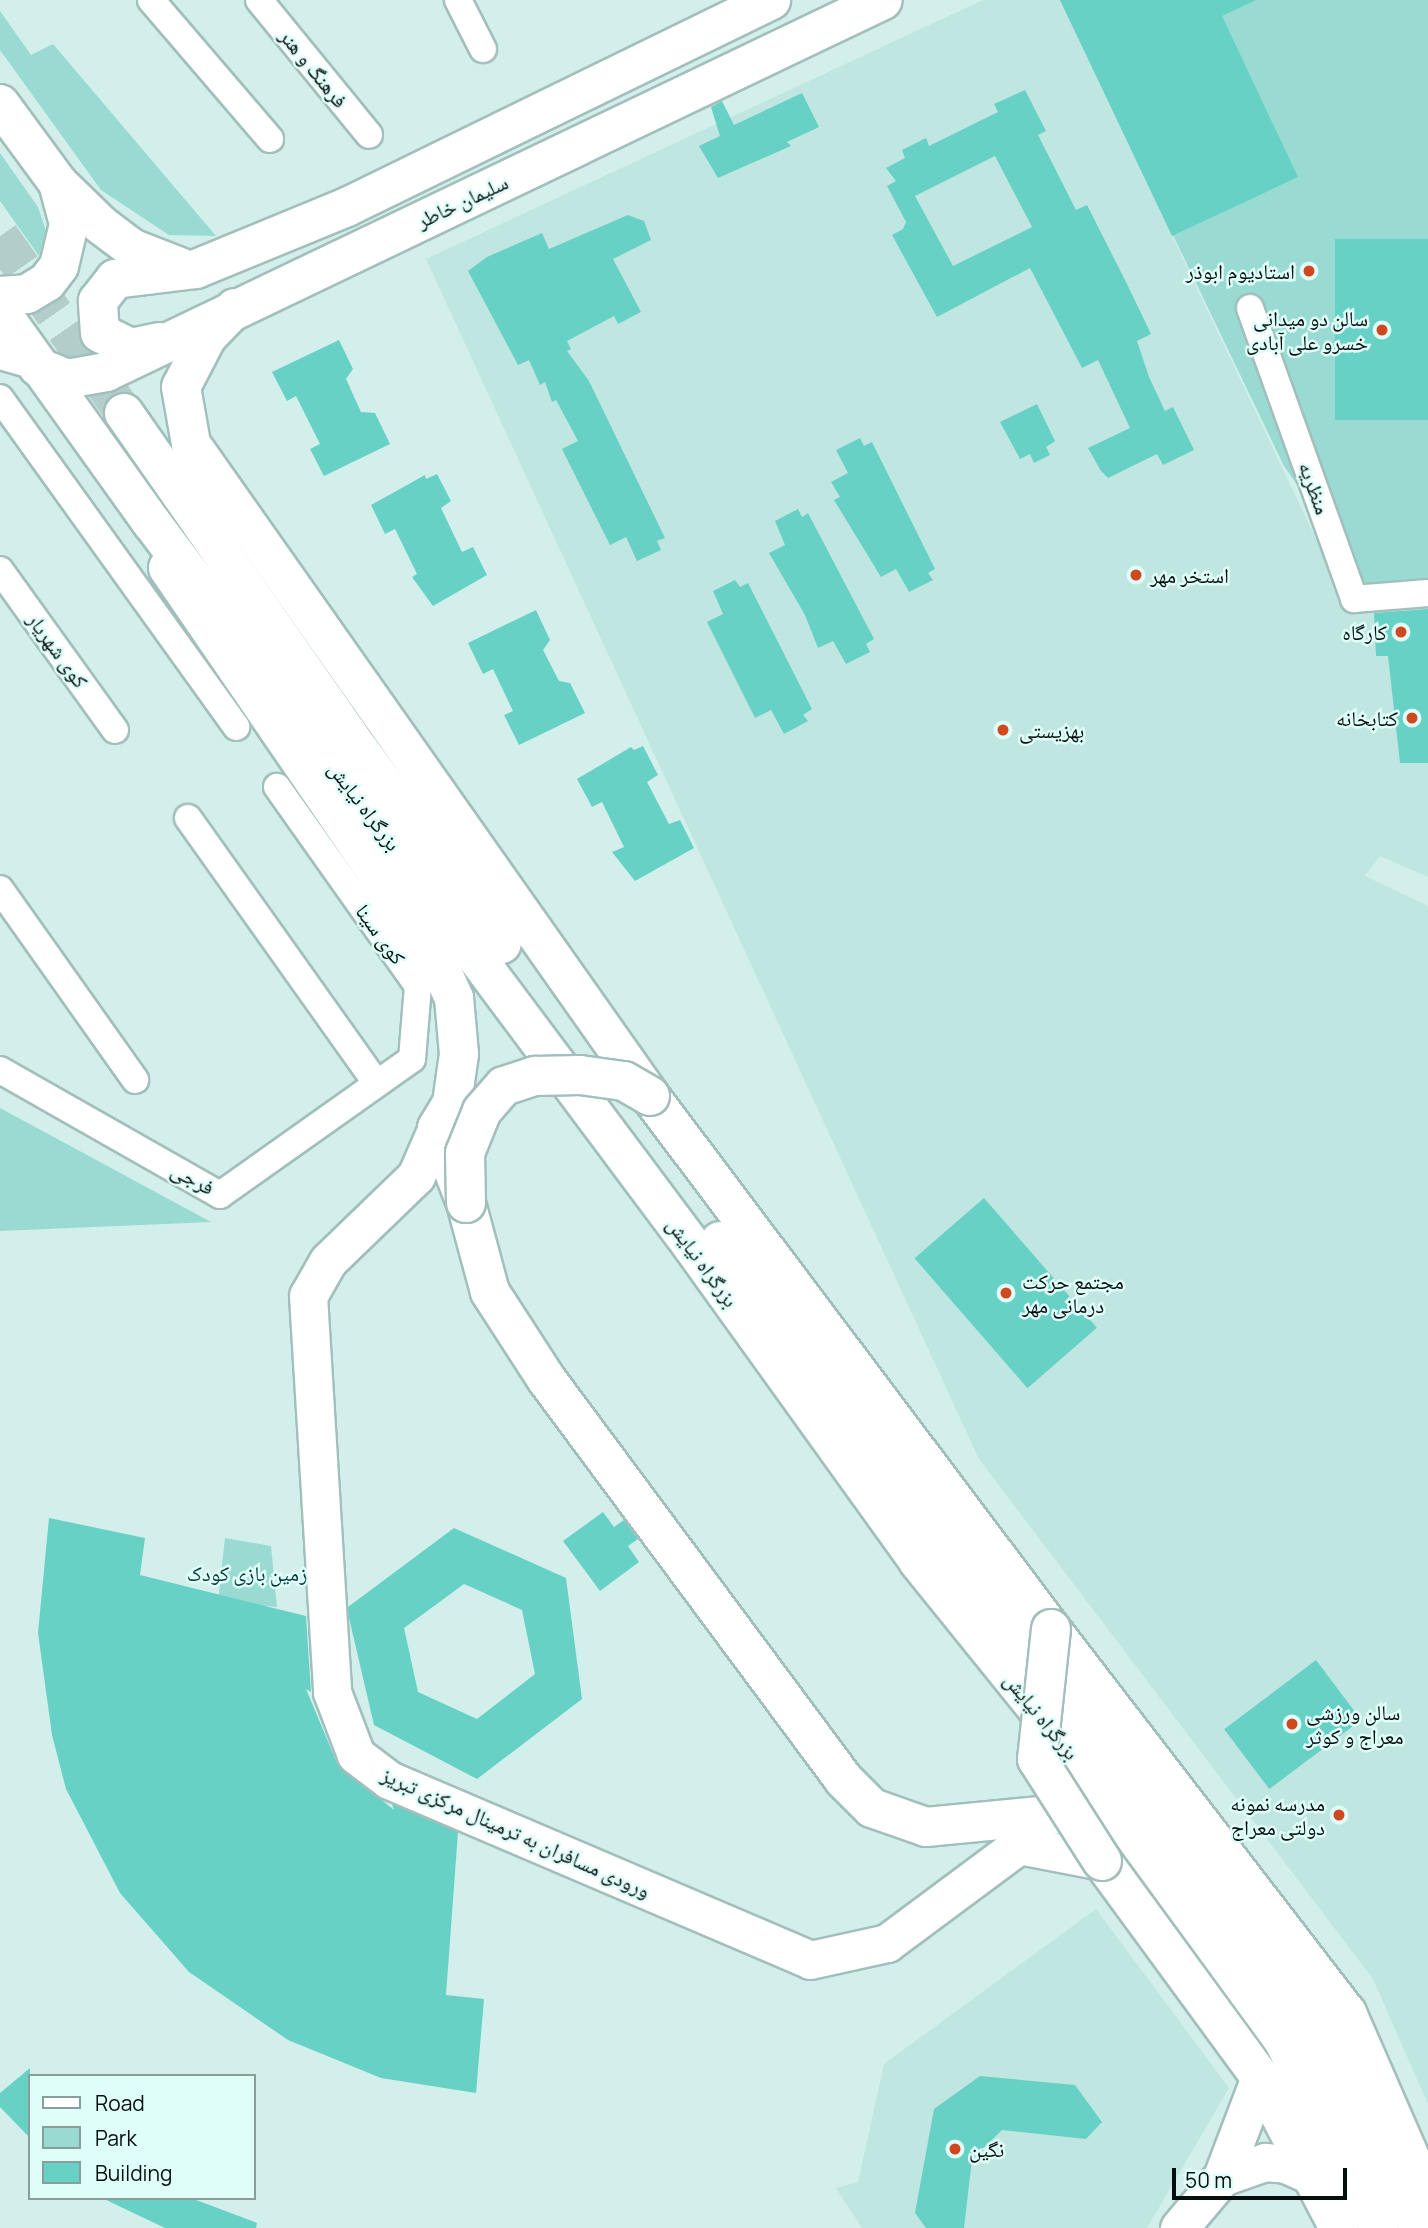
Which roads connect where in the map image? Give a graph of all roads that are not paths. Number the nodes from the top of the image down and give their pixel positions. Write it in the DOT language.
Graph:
graph roads {
  1 [pos="151,0"];
  2 [pos="259,0"];
  3 [pos="458,0"];
  4 [pos="771,0"];
  5 [pos="883,0"];
  6 [pos="483,49"];
  7 [pos="0,104"];
  8 [pos="369,135"];
  9 [pos="270,138"];
  10 [pos="58,183"];
  11 [pos="196,269"];
  12 [pos="0,296"];
  13 [pos="234,308"];
  14 [pos="1250,308"];
  15 [pos="0,311"];
  16 [pos="174,338"];
  17 [pos="0,356"];
  18 [pos="38,367"];
  19 [pos="0,398"];
  20 [pos="124,413"];
  21 [pos="152,523"];
  22 [pos="0,569"];
  23 [pos="1428,593"];
  24 [pos="236,727"];
  25 [pos="115,730"];
  26 [pos="277,788"];
  27 [pos="188,818"];
  28 [pos="0,889"];
  29 [pos="0,1070"];
  30 [pos="135,1080"];
  31 [pos="376,1083"];
  32 [pos="650,1096"];
  33 [pos="437,1128"];
  34 [pos="466,1203"];
  35 [pos="1051,1629"];
  36 [pos="1071,1813"];
  37 [pos="1102,1861"];
  38 [pos="1260,2077"];
  39 [pos="1308,2174"];
  40 [pos="1222,2177"];
  41 [pos="1428,2198"];
  42 [pos="1179,2228"];
  43 [pos="1339,2228"];
  44 [pos="1379,2228"];
  45 [pos="1420,2228"];
  1 -- 9 [label="street"];
  2 -- 8 [label="street, فرهنگ و هنر"];
  3 -- 6 [label="street"];
  4 -- 11 [label="main road, سلیمان خاطر"];
  5 -- 13 [label="main road, سلیمان خاطر"];
  7 -- 10 [label="main road"];
  10 -- 11 [label="main road"];
  10 -- 12 [label="main road"];
  11 -- 16 [label="main road, سلیمان خاطر"];
  13 -- 16 [label="main road, سلیمان خاطر"];
  13 -- 32 [label="main road"];
  14 -- 23 [label="street, منظریه"];
  15 -- 18 [label="main road, بزرگراه نیایش"];
  16 -- 18 [label="main road, سلیمان خاطر"];
  17 -- 18 [label="street"];
  18 -- 21 [label="main road, بزرگراه نیایش"];
  19 -- 24 [label="street"];
  20 -- 45 [label="main road, بزرگراه نیایش"];
  21 -- 33 [label="main road"];
  21 -- 44 [label="main road, بزرگراه نیایش"];
  22 -- 25 [label="street, کوی شهریار"];
  26 -- 31 [label="street, کوی سینا"];
  27 -- 31 [label="street"];
  28 -- 30 [label="street"];
  29 -- 31 [label="street, فرجی"];
  32 -- 34 [label="main road, bridge"];
  32 -- 35 [label="main road"];
  33 -- 34 [label="main road"];
  33 -- 37 [label="street, ورودی مسافران به ترمینال مرکزی تبریز"];
  34 -- 36 [label="main road"];
  35 -- 36 [label="main road, bridge"];
  35 -- 41 [label="main road"];
  36 -- 37 [label="main road, bridge"];
  37 -- 38 [label="main road"];
  38 -- 39 [label="main road"];
  38 -- 40 [label="street"];
  39 -- 40 [label="street"];
  39 -- 43 [label="main road"];
  40 -- 42 [label="street"];
}
